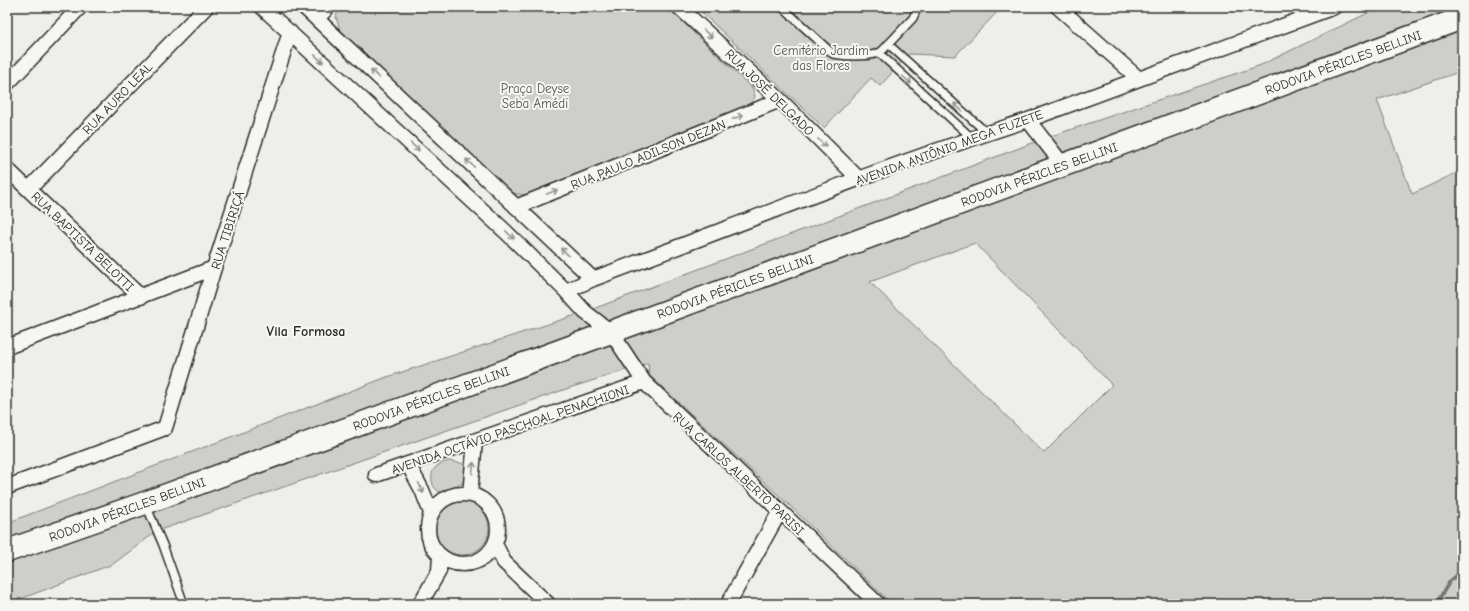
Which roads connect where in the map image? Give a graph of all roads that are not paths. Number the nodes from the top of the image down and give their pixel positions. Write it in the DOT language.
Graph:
graph roads {
  1 [pos="80,7"];
  2 [pos="206,7"];
  3 [pos="262,7"];
  4 [pos="304,7"];
  5 [pos="328,7"];
  6 [pos="679,7"];
  7 [pos="782,7"];
  8 [pos="916,7"];
  9 [pos="1058,7"];
  10 [pos="1334,7"];
  11 [pos="1462,18"];
  12 [pos="317,19"];
  13 [pos="290,32"];
  14 [pos="888,44"];
  15 [pos="878,53"];
  16 [pos="1138,78"];
  17 [pos="7,84"];
  18 [pos="780,100"];
  19 [pos="1028,120"];
  20 [pos="987,133"];
  21 [pos="972,138"];
  22 [pos="1063,164"];
  23 [pos="7,169"];
  24 [pos="859,179"];
  25 [pos="29,189"];
  26 [pos="516,207"];
  27 [pos="214,268"];
  28 [pos="593,279"];
  29 [pos="566,291"];
  30 [pos="141,297"];
  31 [pos="611,332"];
  32 [pos="7,347"];
  33 [pos="644,382"];
  34 [pos="475,442"];
  35 [pos="408,464"];
  36 [pos="376,475"];
  37 [pos="7,487"];
  38 [pos="470,494"];
  39 [pos="145,503"];
  40 [pos="780,511"];
  41 [pos="431,514"];
  42 [pos="495,544"];
  43 [pos="7,551"];
  44 [pos="440,556"];
  45 [pos="485,557"];
  46 [pos="504,562"];
  47 [pos="453,563"];
  48 [pos="439,570"];
  49 [pos="184,604"];
  50 [pos="420,604"];
  51 [pos="548,604"];
  52 [pos="728,604"];
  53 [pos="878,604"];
  1 -- 17 [label="street"];
  2 -- 25 [label="street, RUA AURO LEAL"];
  3 -- 13 [label="street, RUA CARLOS ALBERTO PARISI"];
  4 -- 12 [label="street"];
  5 -- 12 [label="street"];
  6 -- 18 [label="street, RUA JOSÉ DELGADO, one-way"];
  7 -- 15 [label="lane"];
  8 -- 14 [label="lane"];
  9 -- 16 [label="street"];
  10 -- 16 [label="street, AVENIDA ANTÔNIO MEGA FUZETE"];
  11 -- 22 [label="main road, RODOVIA PÉRICLES BELLINI"];
  26 -- 12 [label="street, one-way"];
  13 -- 27 [label="street, RUA TIBIRIÇÁ"];
  13 -- 29 [label="street, RUA CARLOS ALBERTO PARISI, one-way"];
  14 -- 15 [label="lane"];
  20 -- 14 [label="lane, one-way"];
  15 -- 21 [label="lane, one-way"];
  16 -- 19 [label="street, AVENIDA ANTÔNIO MEGA FUZETE"];
  18 -- 24 [label="street, RUA JOSÉ DELGADO, one-way"];
  26 -- 18 [label="street, RUA PAULO ADILSON DEZAN, one-way"];
  19 -- 20 [label="street, AVENIDA ANTÔNIO MEGA FUZETE"];
  19 -- 22 [label="street"];
  20 -- 21 [label="street, AVENIDA ANTÔNIO MEGA FUZETE"];
  21 -- 24 [label="street, AVENIDA ANTÔNIO MEGA FUZETE"];
  22 -- 31 [label="main road, RODOVIA PÉRICLES BELLINI"];
  23 -- 25 [label="street, RUA BAPTISTA BELOTTI"];
  24 -- 28 [label="street, AVENIDA ANTÔNIO MEGA FUZETE"];
  25 -- 30 [label="street, RUA BAPTISTA BELOTTI"];
  28 -- 26 [label="street, one-way"];
  27 -- 30 [label="street"];
  27 -- 37 [label="street, RUA TIBIRIÇÁ"];
  28 -- 29 [label="street, AVENIDA ANTÔNIO MEGA FUZETE"];
  29 -- 31 [label="street, RUA CARLOS ALBERTO PARISI"];
  30 -- 32 [label="street"];
  31 -- 33 [label="street, RUA CARLOS ALBERTO PARISI"];
  31 -- 39 [label="main road, RODOVIA PÉRICLES BELLINI"];
  33 -- 34 [label="street, AVENIDA OCTÁVIO PASCHOAL PENACHIONI"];
  33 -- 40 [label="street, RUA CARLOS ALBERTO PARISI"];
  34 -- 35 [label="street, AVENIDA OCTÁVIO PASCHOAL PENACHIONI"];
  38 -- 34 [label="street, one-way"];
  35 -- 36 [label="street, AVENIDA OCTÁVIO PASCHOAL PENACHIONI"];
  35 -- 41 [label="street, one-way"];
  38 -- 41 [label="street"];
  38 -- 42 [label="street"];
  39 -- 43 [label="main road, RODOVIA PÉRICLES BELLINI"];
  39 -- 49 [label="lane"];
  40 -- 52 [label="street"];
  40 -- 53 [label="street, RUA CARLOS ALBERTO PARISI"];
  41 -- 44 [label="street"];
  42 -- 45 [label="street"];
  42 -- 46 [label="street"];
  44 -- 47 [label="street"];
  44 -- 48 [label="street"];
  45 -- 46 [label="street"];
  45 -- 47 [label="street"];
  46 -- 51 [label="street"];
  47 -- 48 [label="street"];
  48 -- 50 [label="street"];
}
